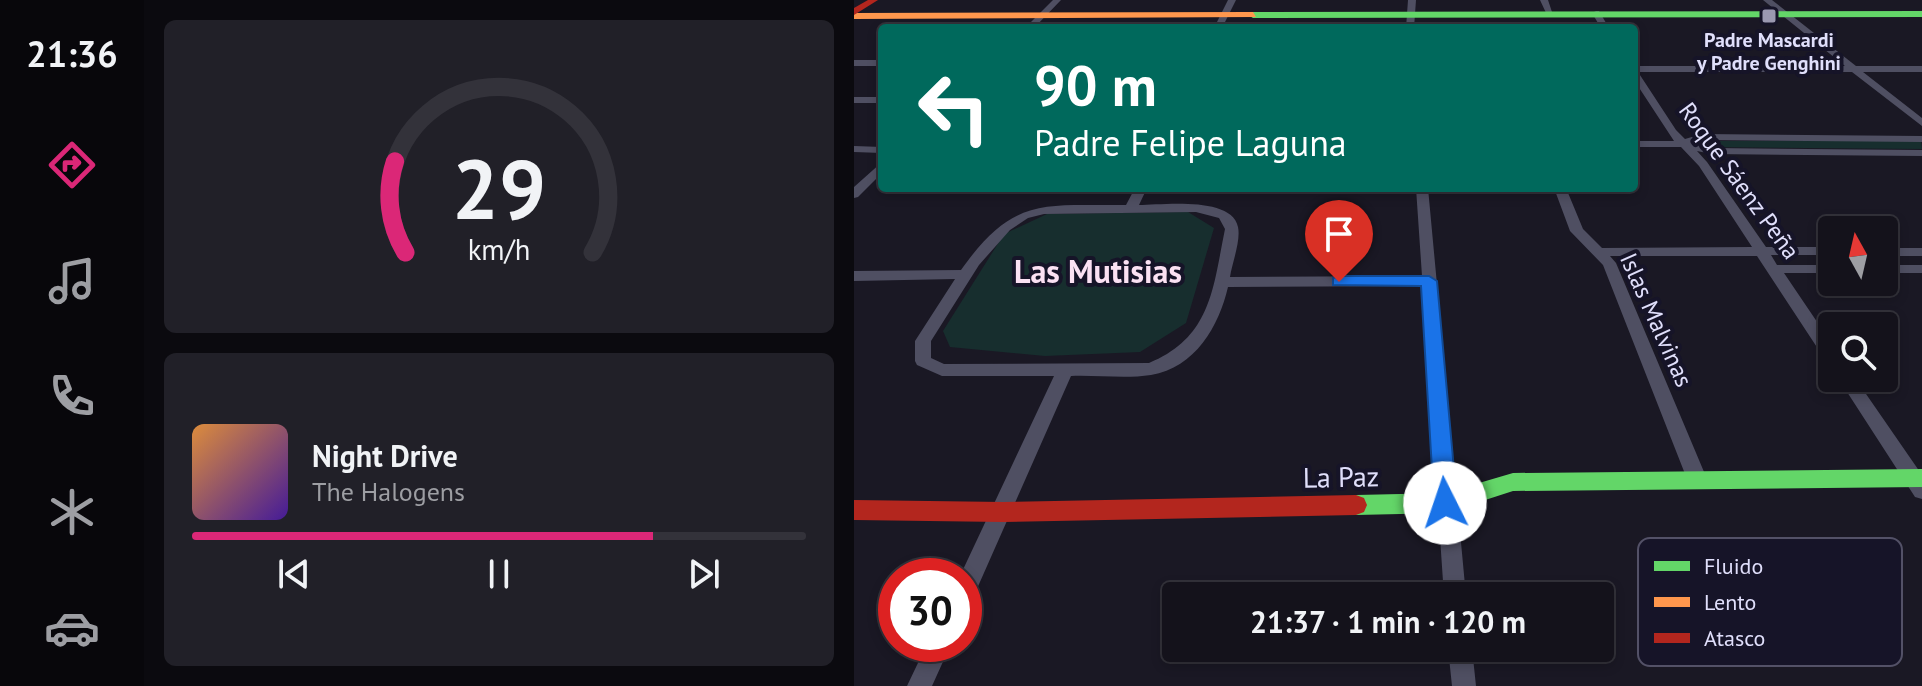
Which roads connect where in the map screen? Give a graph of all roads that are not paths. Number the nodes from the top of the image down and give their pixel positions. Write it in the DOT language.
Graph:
graph roads {
  1 [pos="874,0"];
  2 [pos="1057,0"];
  3 [pos="1767,0"];
  4 [pos="1547,7"];
  5 [pos="854,14"];
  6 [pos="1225,14"];
  7 [pos="1412,14"];
  8 [pos="1783,14"];
  9 [pos="1922,14"];
  10 [pos="1601,21"];
  11 [pos="1036,22"];
  12 [pos="854,63"];
  13 [pos="878,63"];
  14 [pos="1852,69"];
  15 [pos="1922,69"];
  16 [pos="1638,71"];
  17 [pos="1638,77"];
  18 [pos="854,100"];
  19 [pos="878,100"];
  20 [pos="1922,123"];
  21 [pos="1922,139"];
  22 [pos="1638,144"];
  23 [pos="1682,144"];
  24 [pos="854,149"];
  25 [pos="878,150"];
  26 [pos="1922,153"];
  27 [pos="878,170"];
  28 [pos="1139,192"];
  29 [pos="1422,192"];
  30 [pos="1562,192"];
  31 [pos="854,194"];
  32 [pos="1131,208"];
  33 [pos="1761,250"];
  34 [pos="1818,251"];
  35 [pos="1598,252"];
  36 [pos="1898,252"];
  37 [pos="1922,252"];
  38 [pos="1773,269"];
  39 [pos="1818,269"];
  40 [pos="1898,269"];
  41 [pos="1922,269"];
  42 [pos="967,274"];
  43 [pos="854,276"];
  44 [pos="1429,281"];
  45 [pos="1220,282"];
  46 [pos="1818,336"];
  47 [pos="1065,370"];
  48 [pos="1856,392"];
  49 [pos="1697,479"];
  50 [pos="1919,482"];
  51 [pos="1445,503"];
  52 [pos="854,510"];
  53 [pos="1003,512"];
  54 [pos="981,558"];
  55 [pos="1453,582"];
  56 [pos="930,662"];
  57 [pos="1461,662"];
  58 [pos="919,686"];
  59 [pos="1464,686"];
  1 -- 5 [label="street"];
  2 -- 11 [label="street"];
  3 -- 8 [label="street"];
  4 -- 7 [label="street"];
  4 -- 10 [label="street"];
  5 -- 11 [label="street"];
  6 -- 7 [label="street"];
  6 -- 11 [label="street"];
  8 -- 9 [label="street"];
  8 -- 10 [label="street"];
  8 -- 14 [label="street"];
  12 -- 13 [label="street"];
  14 -- 15 [label="street"];
  14 -- 16 [label="street"];
  14 -- 20 [label="street"];
  17 -- 23 [label="street, Roque Sáenz Peña"];
  18 -- 19 [label="street"];
  21 -- 23 [label="street"];
  22 -- 23 [label="street"];
  23 -- 26 [label="street"];
  23 -- 33 [label="street, Roque Sáenz Peña"];
  24 -- 25 [label="street"];
  27 -- 31 [label="street"];
  28 -- 32 [label="street"];
  29 -- 44 [label="street"];
  30 -- 35 [label="street, Islas Malvinas"];
  32 -- 42 [label="street"];
  32 -- 45 [label="street"];
  33 -- 34 [label="street"];
  33 -- 35 [label="street"];
  33 -- 38 [label="street, Roque Sáenz Peña"];
  35 -- 49 [label="street, Islas Malvinas"];
  36 -- 37 [label="street"];
  38 -- 39 [label="street"];
  38 -- 46 [label="street, Roque Sáenz Peña"];
  40 -- 41 [label="street"];
  42 -- 43 [label="street"];
  42 -- 47 [label="street"];
  44 -- 45 [label="street"];
  44 -- 51 [label="street"];
  45 -- 47 [label="street"];
  47 -- 53 [label="street"];
  48 -- 50 [label="street"];
  49 -- 50 [label="street, La Paz"];
  49 -- 51 [label="street, La Paz"];
  51 -- 53 [label="street, La Paz"];
  51 -- 55 [label="street"];
  52 -- 53 [label="street, La Paz"];
  53 -- 54 [label="street"];
  56 -- 58 [label="street"];
  57 -- 59 [label="street"];
}
